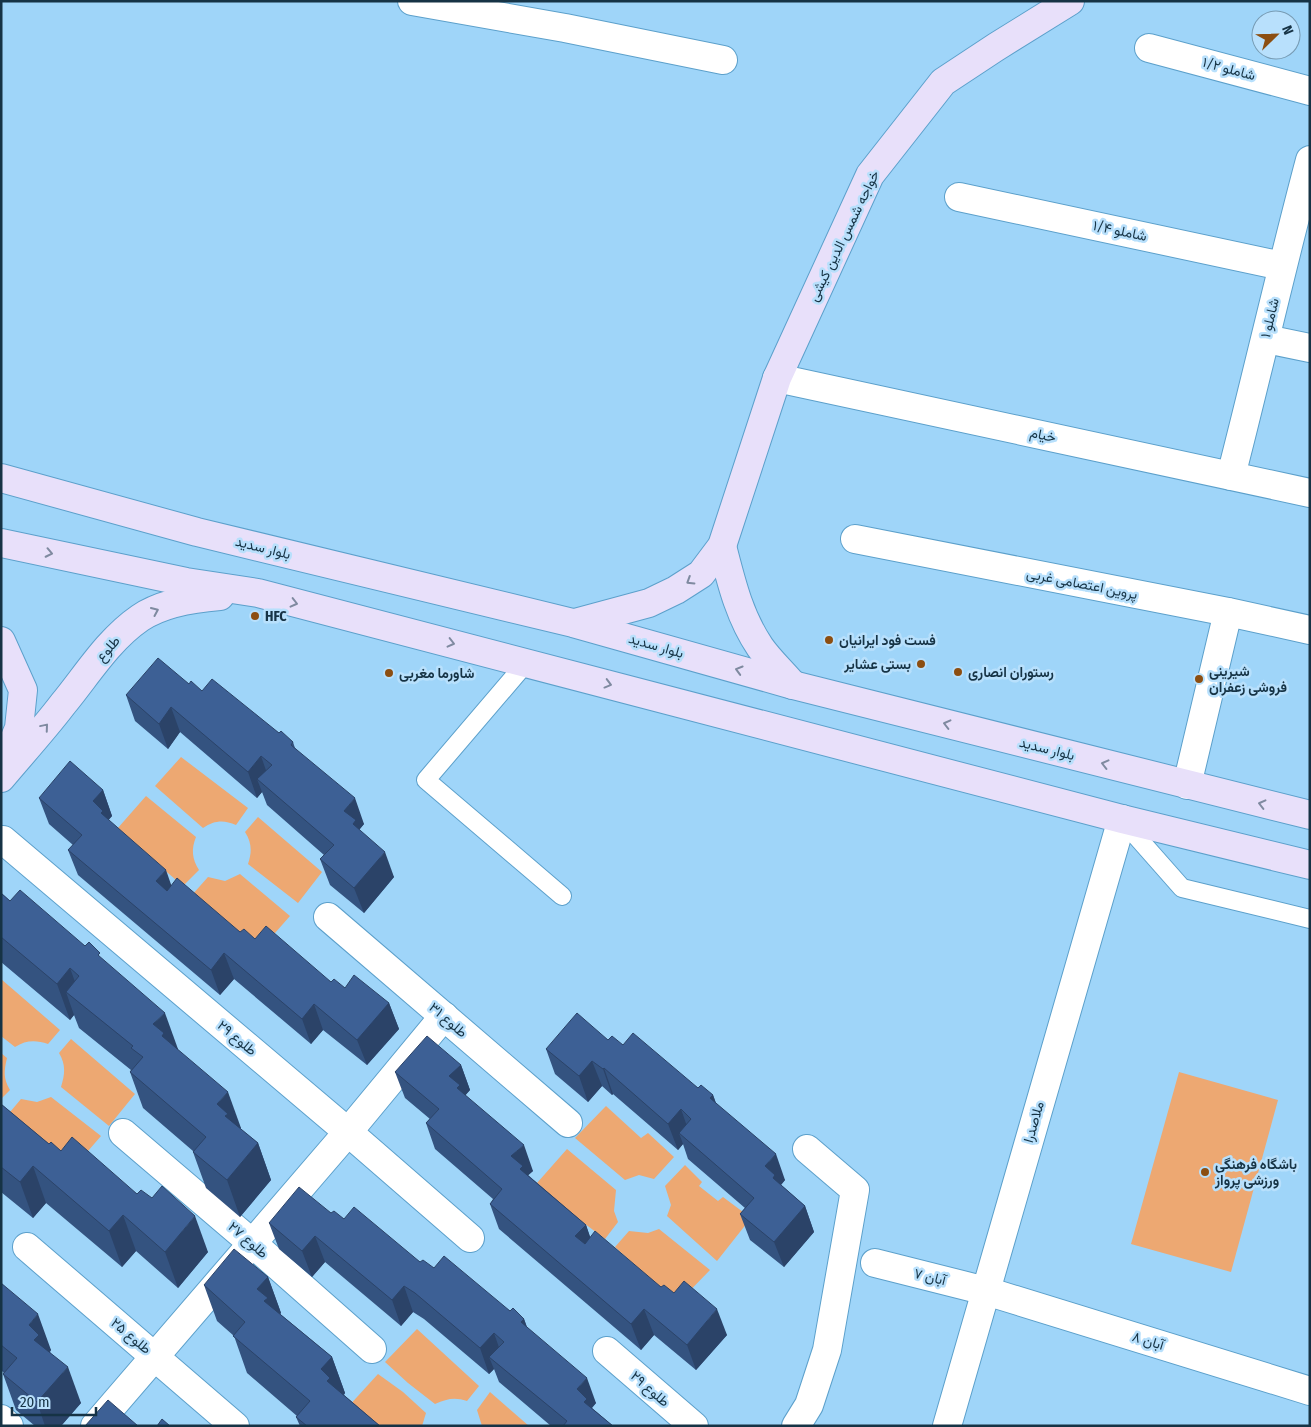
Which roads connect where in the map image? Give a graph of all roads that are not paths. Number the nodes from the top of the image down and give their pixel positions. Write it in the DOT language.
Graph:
graph roads {
  1 [pos="1070,1"];
  2 [pos="420,2"];
  3 [pos="1149,48"];
  4 [pos="723,60"];
  5 [pos="1310,91"];
  6 [pos="1310,160"];
  7 [pos="958,197"];
  8 [pos="1282,266"];
  9 [pos="1266,339"];
  10 [pos="1310,348"];
  11 [pos="777,378"];
  12 [pos="1231,476"];
  13 [pos="1,478"];
  14 [pos="1310,493"];
  15 [pos="855,539"];
  16 [pos="1,543"];
  17 [pos="722,546"];
  18 [pos="258,593"];
  19 [pos="1228,612"];
  20 [pos="573,623"];
  21 [pos="1310,630"];
  22 [pos="1,641"];
  23 [pos="526,663"];
  24 [pos="793,684"];
  25 [pos="1,769"];
  26 [pos="1,778"];
  27 [pos="1187,785"];
  28 [pos="1310,815"];
  29 [pos="1122,819"];
  30 [pos="2,841"];
  31 [pos="1310,864"];
  32 [pos="562,896"];
  33 [pos="328,917"];
  34 [pos="1310,919"];
  35 [pos="444,1016"];
  36 [pos="568,1123"];
  37 [pos="348,1132"];
  38 [pos="123,1133"];
  39 [pos="807,1149"];
  40 [pos="470,1238"];
  41 [pos="252,1242"];
  42 [pos="27,1247"];
  43 [pos="875,1263"];
  44 [pos="986,1290"];
  45 [pos="372,1349"];
  46 [pos="607,1351"];
  47 [pos="154,1356"];
  48 [pos="1310,1391"];
  49 [pos="1,1419"];
  50 [pos="9,1426"];
  51 [pos="94,1426"];
  52 [pos="235,1426"];
  53 [pos="694,1426"];
  54 [pos="796,1426"];
  55 [pos="947,1426"];
  1 -- 11 [label="main road, خواجه شمس الدين كيشی"];
  2 -- 4 [label="street"];
  3 -- 5 [label="street, شاملو ۱/۲"];
  6 -- 8 [label="street, شاملو ۱"];
  7 -- 8 [label="street, شاملو ۱/۴"];
  8 -- 9 [label="street, شاملو ۱"];
  9 -- 10 [label="street"];
  9 -- 12 [label="street, شاملو ۱"];
  11 -- 12 [label="street, خیام"];
  11 -- 17 [label="main road, خواجه شمس الدين كيشی"];
  12 -- 14 [label="street, خیام"];
  13 -- 20 [label="main road, بلوار سدید"];
  15 -- 19 [label="street, پروین اعتصامی غربی"];
  16 -- 18 [label="main road, one-way"];
  17 -- 20 [label="main road, خواجه شمس الدين كيشی, one-way"];
  17 -- 24 [label="main road"];
  18 -- 23 [label="main road, one-way"];
  26 -- 18 [label="main road, طلوع, one-way"];
  19 -- 21 [label="street, پروین اعتصامی غربی"];
  19 -- 27 [label="street"];
  24 -- 20 [label="main road, بلوار سدید, one-way"];
  22 -- 25 [label="main road"];
  23 -- 29 [label="main road, one-way"];
  23 -- 32 [label="lane"];
  27 -- 24 [label="main road, بلوار سدید, one-way"];
  28 -- 27 [label="main road, بلوار سدید, one-way"];
  29 -- 31 [label="main road"];
  29 -- 34 [label="lane"];
  29 -- 44 [label="street, ملاصدرا"];
  30 -- 37 [label="street, طلوع ۲۹"];
  33 -- 35 [label="street, طلوع ۳۱"];
  35 -- 36 [label="street, طلوع ۳۱"];
  35 -- 37 [label="street"];
  37 -- 40 [label="street, طلوع ۲۹"];
  37 -- 41 [label="street"];
  38 -- 41 [label="street, طلوع ۲۷"];
  39 -- 54 [label="street"];
  41 -- 45 [label="street, طلوع ۲۷"];
  41 -- 47 [label="street"];
  42 -- 47 [label="street, طلوع ۲۵"];
  43 -- 44 [label="street, آبان ۷"];
  44 -- 48 [label="street, آبان ۸"];
  44 -- 55 [label="street, ملاصدرا"];
  46 -- 53 [label="street, طلوع ۲۹"];
  47 -- 51 [label="street"];
  47 -- 52 [label="street, طلوع ۲۵"];
  49 -- 50 [label="street"];
}
